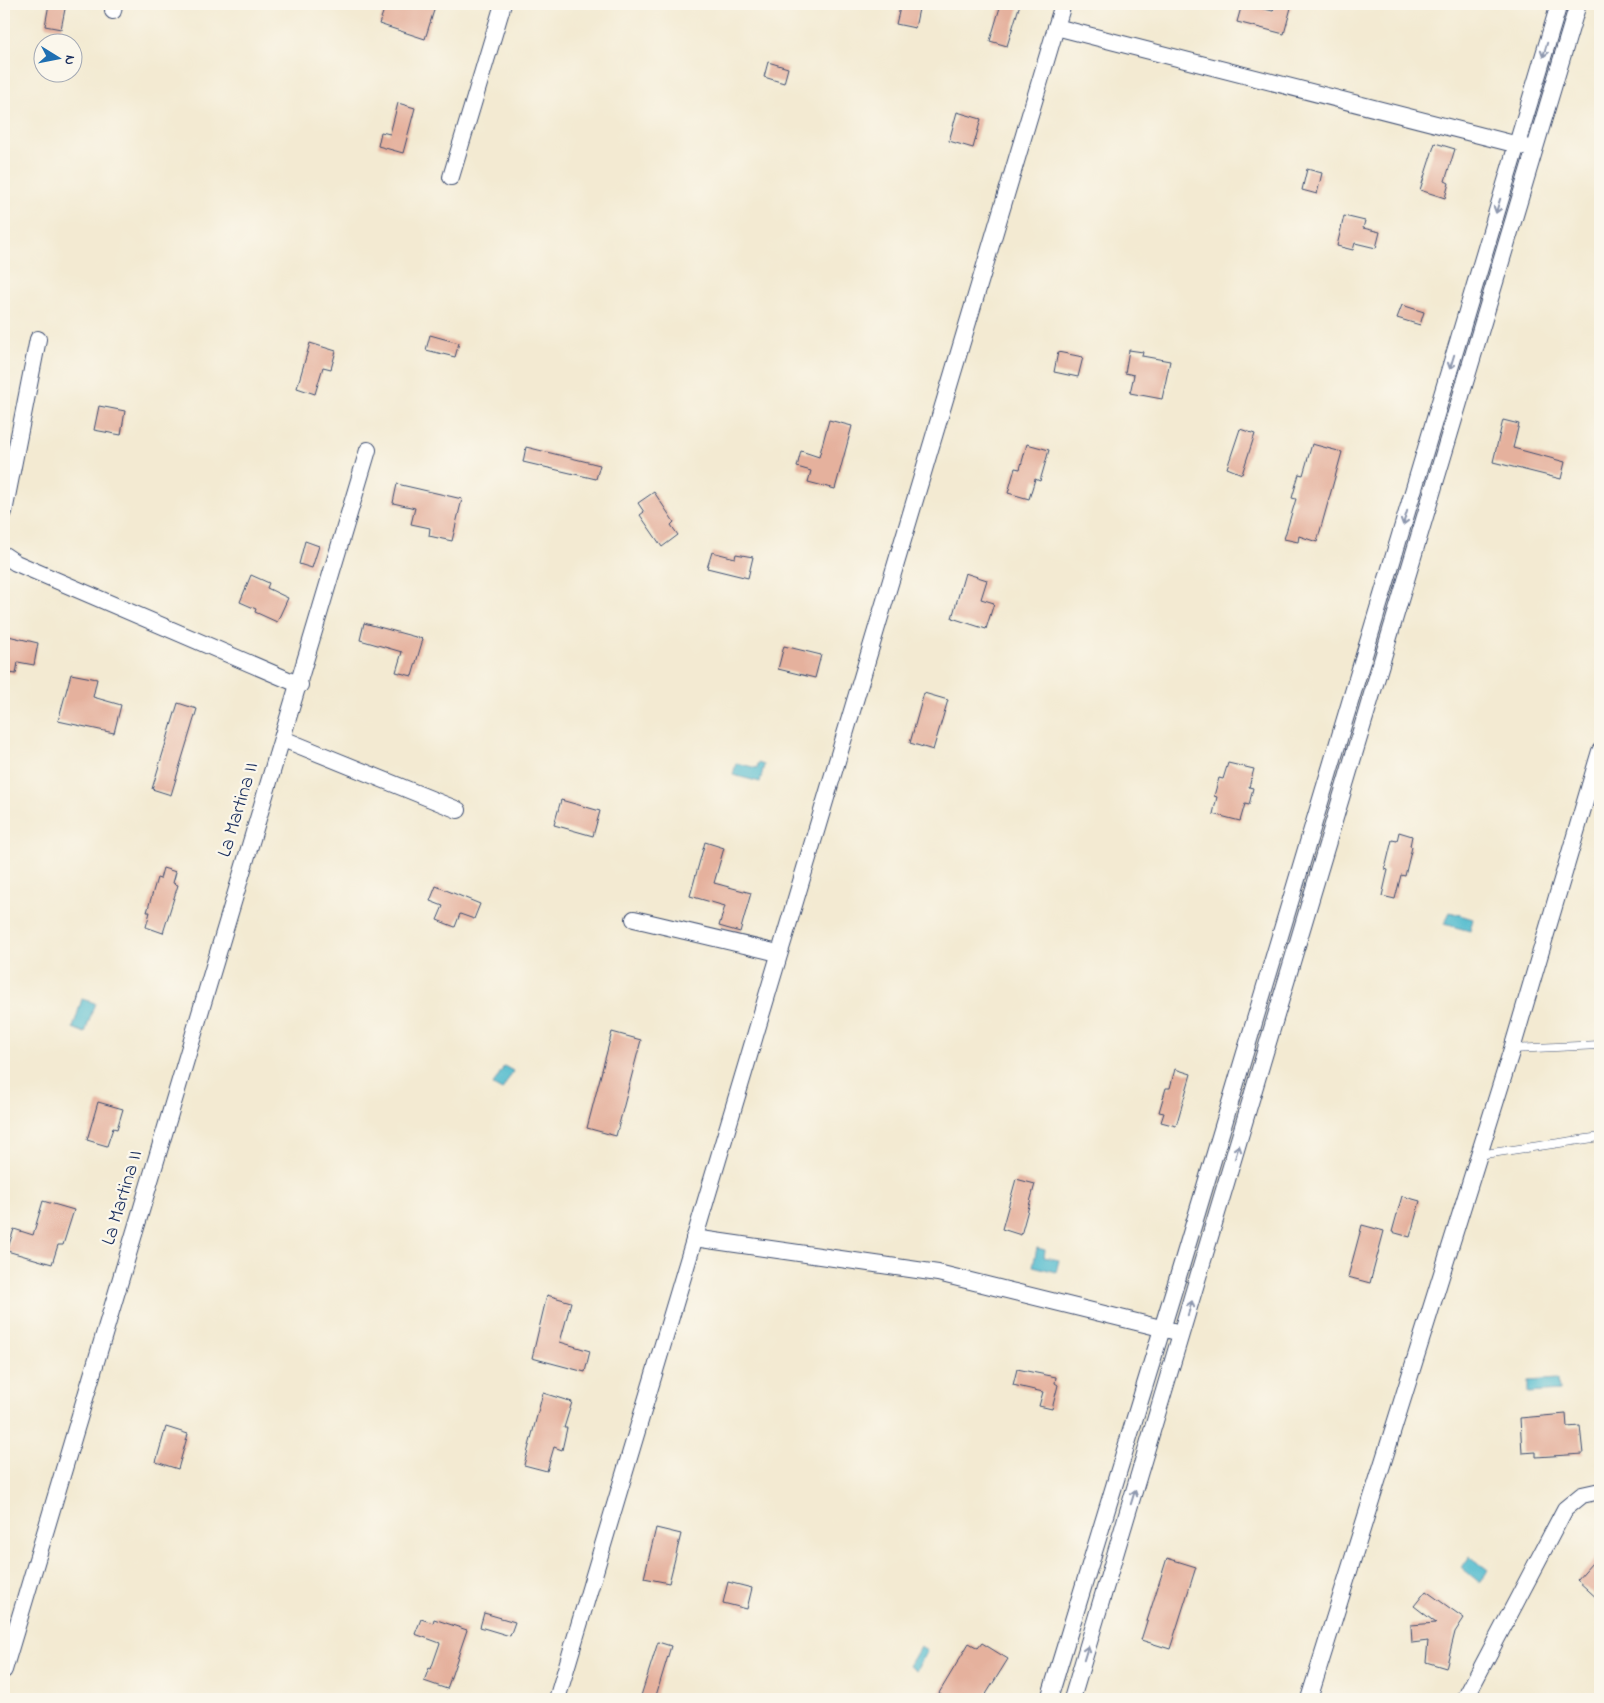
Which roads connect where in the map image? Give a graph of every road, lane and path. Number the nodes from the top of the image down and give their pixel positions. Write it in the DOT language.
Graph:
graph roads {
  1 [pos="503,4"];
  2 [pos="1063,4"];
  3 [pos="1559,4"];
  4 [pos="1578,4"];
  5 [pos="1056,28"];
  6 [pos="1517,144"];
  7 [pos="1535,149"];
  8 [pos="451,177"];
  9 [pos="38,339"];
  10 [pos="368,450"];
  11 [pos="4,512"];
  12 [pos="4,554"];
  13 [pos="300,685"];
  14 [pos="283,740"];
  15 [pos="1600,752"];
  16 [pos="458,810"];
  17 [pos="634,919"];
  18 [pos="778,953"];
  19 [pos="1600,1045"];
  20 [pos="1512,1049"];
  21 [pos="1600,1137"];
  22 [pos="1478,1155"];
  23 [pos="694,1238"];
  24 [pos="1162,1329"];
  25 [pos="1182,1334"];
  26 [pos="1600,1491"];
  27 [pos="4,1670"];
  28 [pos="557,1699"];
  29 [pos="1049,1699"];
  30 [pos="1072,1699"];
  31 [pos="1309,1699"];
  32 [pos="1465,1699"];
  1 -- 8 [label="street"];
  2 -- 5 [label="street"];
  3 -- 6 [label="street, one-way"];
  4 -- 7 [label="street"];
  5 -- 6 [label="street"];
  5 -- 18 [label="street"];
  6 -- 7 [label="street"];
  6 -- 24 [label="street, one-way"];
  25 -- 7 [label="street, one-way"];
  9 -- 11 [label="street"];
  10 -- 13 [label="street, La Martina II"];
  12 -- 13 [label="street"];
  13 -- 14 [label="street, La Martina II"];
  14 -- 16 [label="street"];
  14 -- 27 [label="street, La Martina II"];
  15 -- 20 [label="street"];
  17 -- 18 [label="street"];
  18 -- 23 [label="street"];
  19 -- 20 [label="lane"];
  20 -- 22 [label="street"];
  21 -- 22 [label="lane"];
  22 -- 31 [label="street"];
  23 -- 24 [label="street"];
  23 -- 28 [label="street"];
  24 -- 25 [label="street"];
  24 -- 29 [label="street"];
  30 -- 25 [label="street, one-way"];
  26 -- 32 [label="street"];
}
